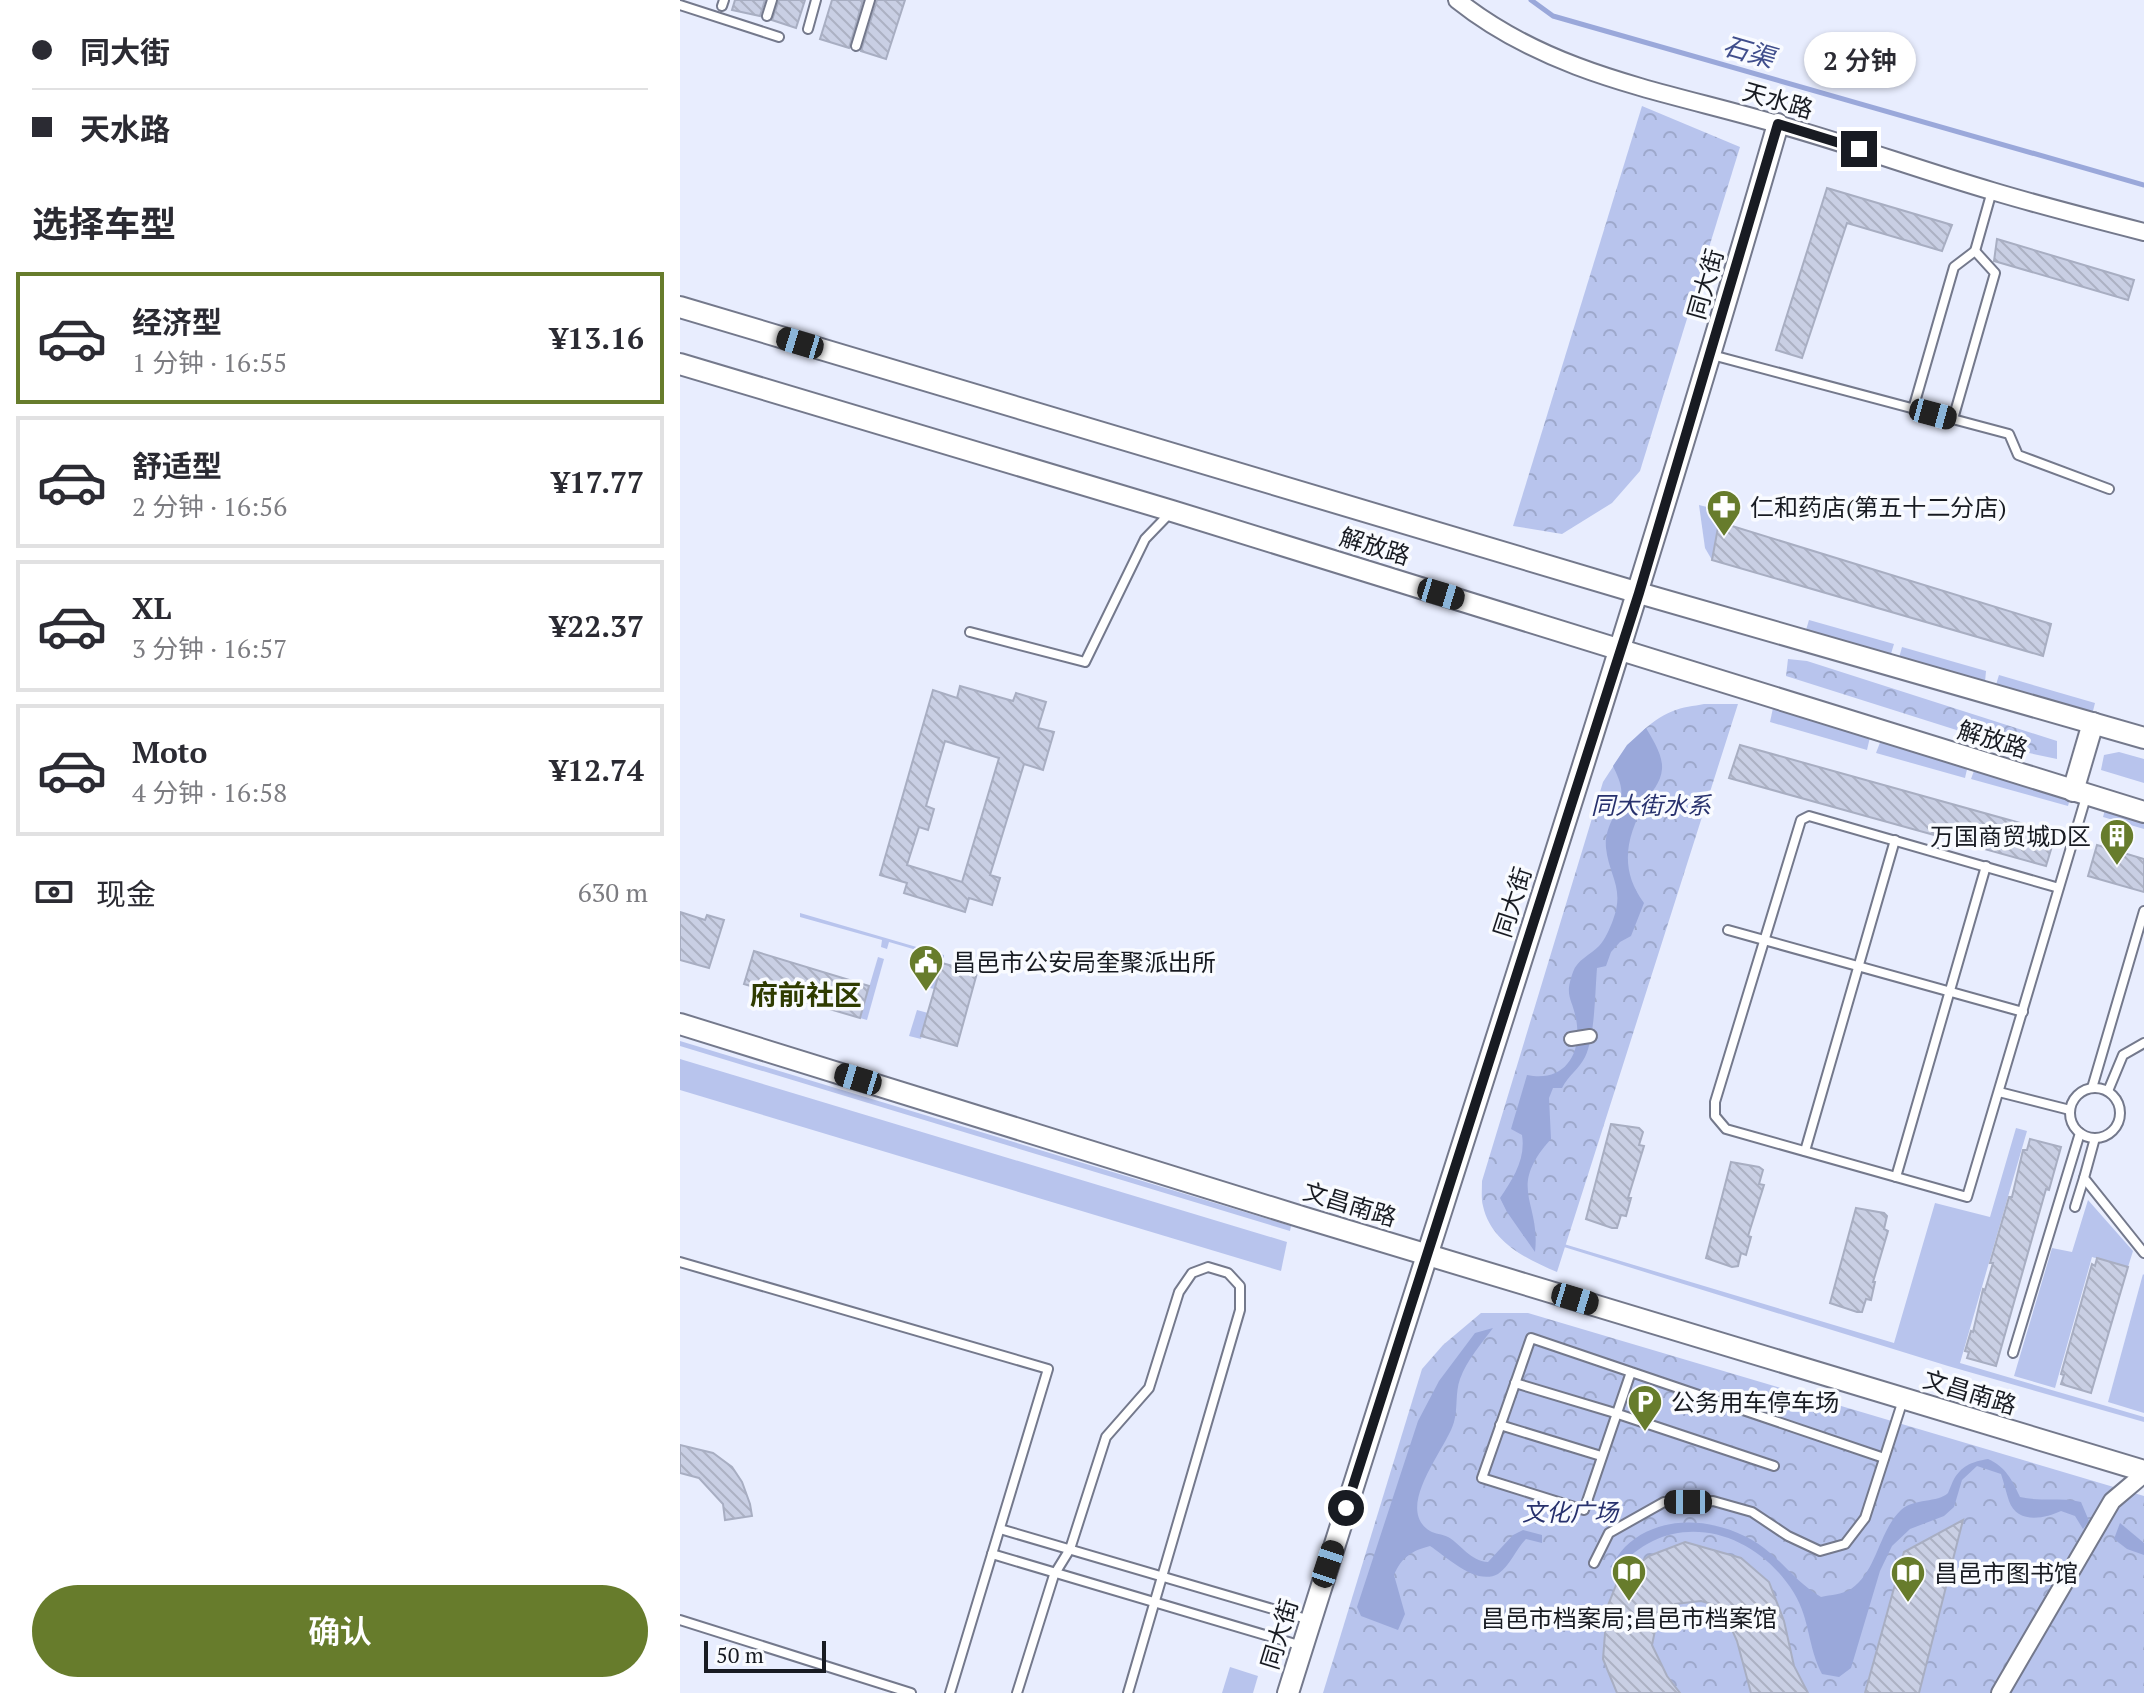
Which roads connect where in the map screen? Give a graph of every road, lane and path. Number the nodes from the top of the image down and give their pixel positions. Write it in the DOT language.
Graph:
graph roads {
  1 [pos="772,0"];
  2 [pos="816,0"];
  3 [pos="870,0"];
  4 [pos="1457,0"];
  5 [pos="680,5"];
  6 [pos="767,16"];
  7 [pos="808,29"];
  8 [pos="779,37"];
  9 [pos="856,46"];
  10 [pos="1778,124"];
  11 [pos="1992,191"];
  12 [pos="2144,232"];
  13 [pos="1975,251"];
  14 [pos="680,307"];
  15 [pos="1711,355"];
  16 [pos="680,364"];
  17 [pos="1913,409"];
  18 [pos="1953,419"];
  19 [pos="2109,489"];
  20 [pos="1172,511"];
  21 [pos="1639,593"];
  22 [pos="970,632"];
  23 [pos="1620,650"];
  24 [pos="2093,723"];
  25 [pos="2144,738"];
  26 [pos="2080,793"];
  27 [pos="2144,812"];
  28 [pos="1895,840"];
  29 [pos="1986,866"];
  30 [pos="2059,888"];
  31 [pos="2144,911"];
  32 [pos="1728,930"];
  33 [pos="1764,940"];
  34 [pos="1860,966"];
  35 [pos="1950,990"];
  36 [pos="2023,1012"];
  37 [pos="680,1024"];
  38 [pos="1590,1036"];
  39 [pos="1571,1039"];
  40 [pos="2144,1043"];
  41 [pos="2092,1088"];
  42 [pos="2108,1091"];
  43 [pos="1999,1092"];
  44 [pos="2070,1110"];
  45 [pos="2080,1133"];
  46 [pos="2095,1138"];
  47 [pos="1805,1151"];
  48 [pos="1896,1177"];
  49 [pos="2084,1178"];
  50 [pos="2075,1207"];
  51 [pos="2144,1253"];
  52 [pos="1425,1254"];
  53 [pos="680,1262"];
  54 [pos="2013,1353"];
  55 [pos="1631,1372"];
  56 [pos="1515,1383"];
  57 [pos="1903,1399"];
  58 [pos="1615,1413"];
  59 [pos="1500,1425"];
  60 [pos="1601,1456"];
  61 [pos="1884,1458"];
  62 [pos="1774,1466"];
  63 [pos="2144,1472"];
  64 [pos="1000,1529"];
  65 [pos="1070,1549"];
  66 [pos="992,1554"];
  67 [pos="1594,1563"];
  68 [pos="1055,1573"];
  69 [pos="1163,1577"];
  70 [pos="1155,1603"];
  71 [pos="680,1620"];
  72 [pos="1310,1620"];
  73 [pos="1302,1646"];
  74 [pos="911,1693"];
  75 [pos="950,1693"];
  76 [pos="1017,1693"];
  77 [pos="1128,1693"];
  78 [pos="1288,1693"];
  79 [pos="2000,1693"];
  1 -- 6 [label="lane"];
  2 -- 7 [label="lane"];
  3 -- 9 [label="lane"];
  4 -- 10 [label="street, 天水路"];
  5 -- 8 [label="lane"];
  10 -- 11 [label="street, 天水路"];
  10 -- 15 [label="street, 同大街"];
  11 -- 12 [label="street, 天水路"];
  11 -- 13 [label="lane"];
  13 -- 17 [label="lane"];
  13 -- 18 [label="lane"];
  14 -- 21 [label="street, 解放路"];
  15 -- 17 [label="lane"];
  15 -- 21 [label="street, 同大街"];
  16 -- 20 [label="street, 解放路"];
  17 -- 18 [label="lane"];
  18 -- 19 [label="lane"];
  20 -- 22 [label="lane"];
  20 -- 23 [label="street, 解放路"];
  21 -- 23 [label="street, 同大街"];
  21 -- 24 [label="street, 解放路"];
  23 -- 26 [label="street, 解放路"];
  23 -- 52 [label="street, 同大街"];
  24 -- 25 [label="street, 解放路"];
  24 -- 26 [label="street"];
  26 -- 27 [label="street, 解放路"];
  26 -- 30 [label="lane"];
  28 -- 29 [label="lane"];
  28 -- 33 [label="lane"];
  28 -- 34 [label="lane"];
  29 -- 30 [label="lane"];
  29 -- 35 [label="lane"];
  30 -- 36 [label="lane"];
  31 -- 41 [label="lane"];
  32 -- 33 [label="lane"];
  33 -- 34 [label="lane"];
  33 -- 47 [label="lane"];
  34 -- 35 [label="lane"];
  34 -- 47 [label="lane"];
  35 -- 36 [label="lane"];
  35 -- 48 [label="lane"];
  36 -- 43 [label="lane"];
  37 -- 52 [label="street, 文昌南路"];
  38 -- 39 [label="street"];
  40 -- 42 [label="lane"];
  41 -- 42 [label="lane"];
  41 -- 44 [label="lane"];
  42 -- 46 [label="lane"];
  43 -- 44 [label="lane"];
  43 -- 48 [label="lane"];
  44 -- 45 [label="lane"];
  45 -- 46 [label="lane"];
  45 -- 54 [label="lane"];
  46 -- 49 [label="lane"];
  47 -- 48 [label="lane"];
  49 -- 50 [label="lane"];
  49 -- 51 [label="lane"];
  52 -- 57 [label="street, 文昌南路"];
  52 -- 72 [label="street, 同大街"];
  53 -- 64 [label="lane"];
  55 -- 56 [label="lane"];
  55 -- 58 [label="lane"];
  55 -- 61 [label="lane"];
  56 -- 58 [label="lane"];
  56 -- 59 [label="lane"];
  57 -- 61 [label="lane"];
  57 -- 63 [label="street, 文昌南路"];
  58 -- 60 [label="lane"];
  58 -- 62 [label="lane"];
  59 -- 60 [label="lane"];
  59 -- 60 [label="lane"];
  61 -- 67 [label="lane"];
  63 -- 79 [label="street"];
  64 -- 65 [label="lane"];
  64 -- 66 [label="lane"];
  65 -- 68 [label="lane"];
  65 -- 69 [label="lane"];
  65 -- 69 [label="lane"];
  66 -- 68 [label="lane"];
  66 -- 75 [label="lane"];
  68 -- 70 [label="lane"];
  68 -- 76 [label="lane"];
  69 -- 70 [label="lane"];
  69 -- 72 [label="lane"];
  70 -- 73 [label="lane"];
  70 -- 77 [label="lane"];
  71 -- 74 [label="lane"];
  72 -- 73 [label="street, 同大街"];
  73 -- 78 [label="street, 同大街"];
}
